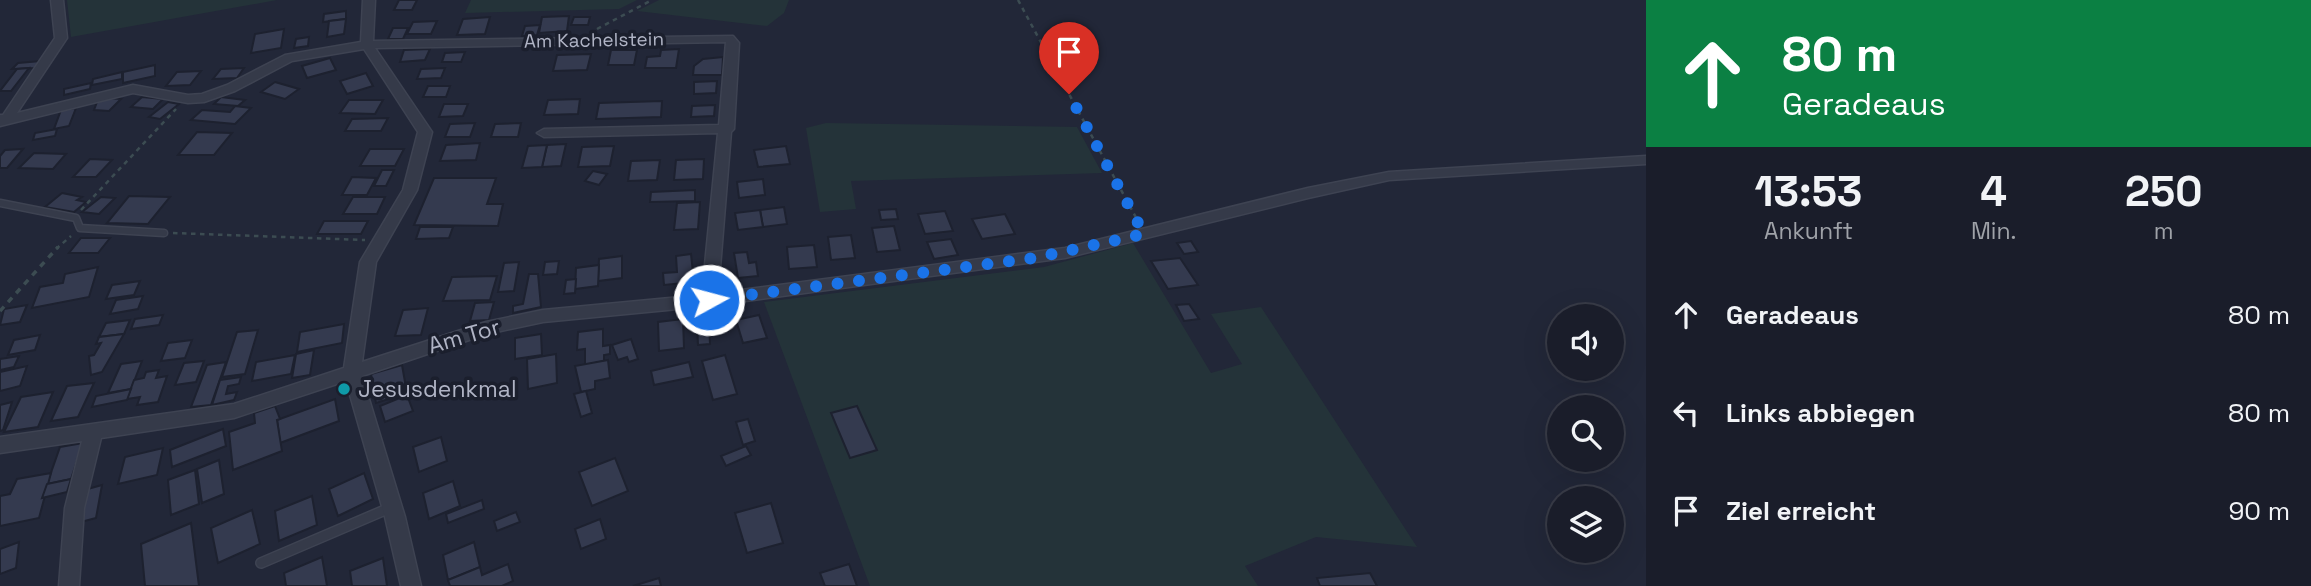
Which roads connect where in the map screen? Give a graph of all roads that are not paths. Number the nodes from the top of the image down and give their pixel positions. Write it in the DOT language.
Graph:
graph roads {
  1 [pos="57,0"];
  2 [pos="369,0"];
  3 [pos="367,46"];
  4 [pos="2,121"];
  5 [pos="727,129"];
  6 [pos="544,133"];
  7 [pos="1646,160"];
  8 [pos="0,203"];
  9 [pos="164,233"];
  10 [pos="938,271"];
  11 [pos="709,300"];
  12 [pos="352,371"];
  13 [pos="94,432"];
  14 [pos="0,445"];
  15 [pos="393,507"];
  16 [pos="261,563"];
  17 [pos="69,586"];
  18 [pos="411,586"];
  1 -- 4 [label="street"];
  2 -- 3 [label="street"];
  3 -- 4 [label="street, Am Kachelstein"];
  3 -- 5 [label="street, Am Kachelstein"];
  3 -- 12 [label="street"];
  5 -- 6 [label="street"];
  5 -- 11 [label="street, Am Kachelstein"];
  7 -- 10 [label="street"];
  8 -- 9 [label="lane"];
  10 -- 11 [label="street, Am Tor"];
  11 -- 12 [label="street, Am Tor"];
  12 -- 13 [label="street, Am Tor"];
  12 -- 15 [label="street"];
  13 -- 14 [label="street, Am Tor"];
  13 -- 17 [label="street"];
  15 -- 16 [label="lane"];
  15 -- 18 [label="street"];
}
